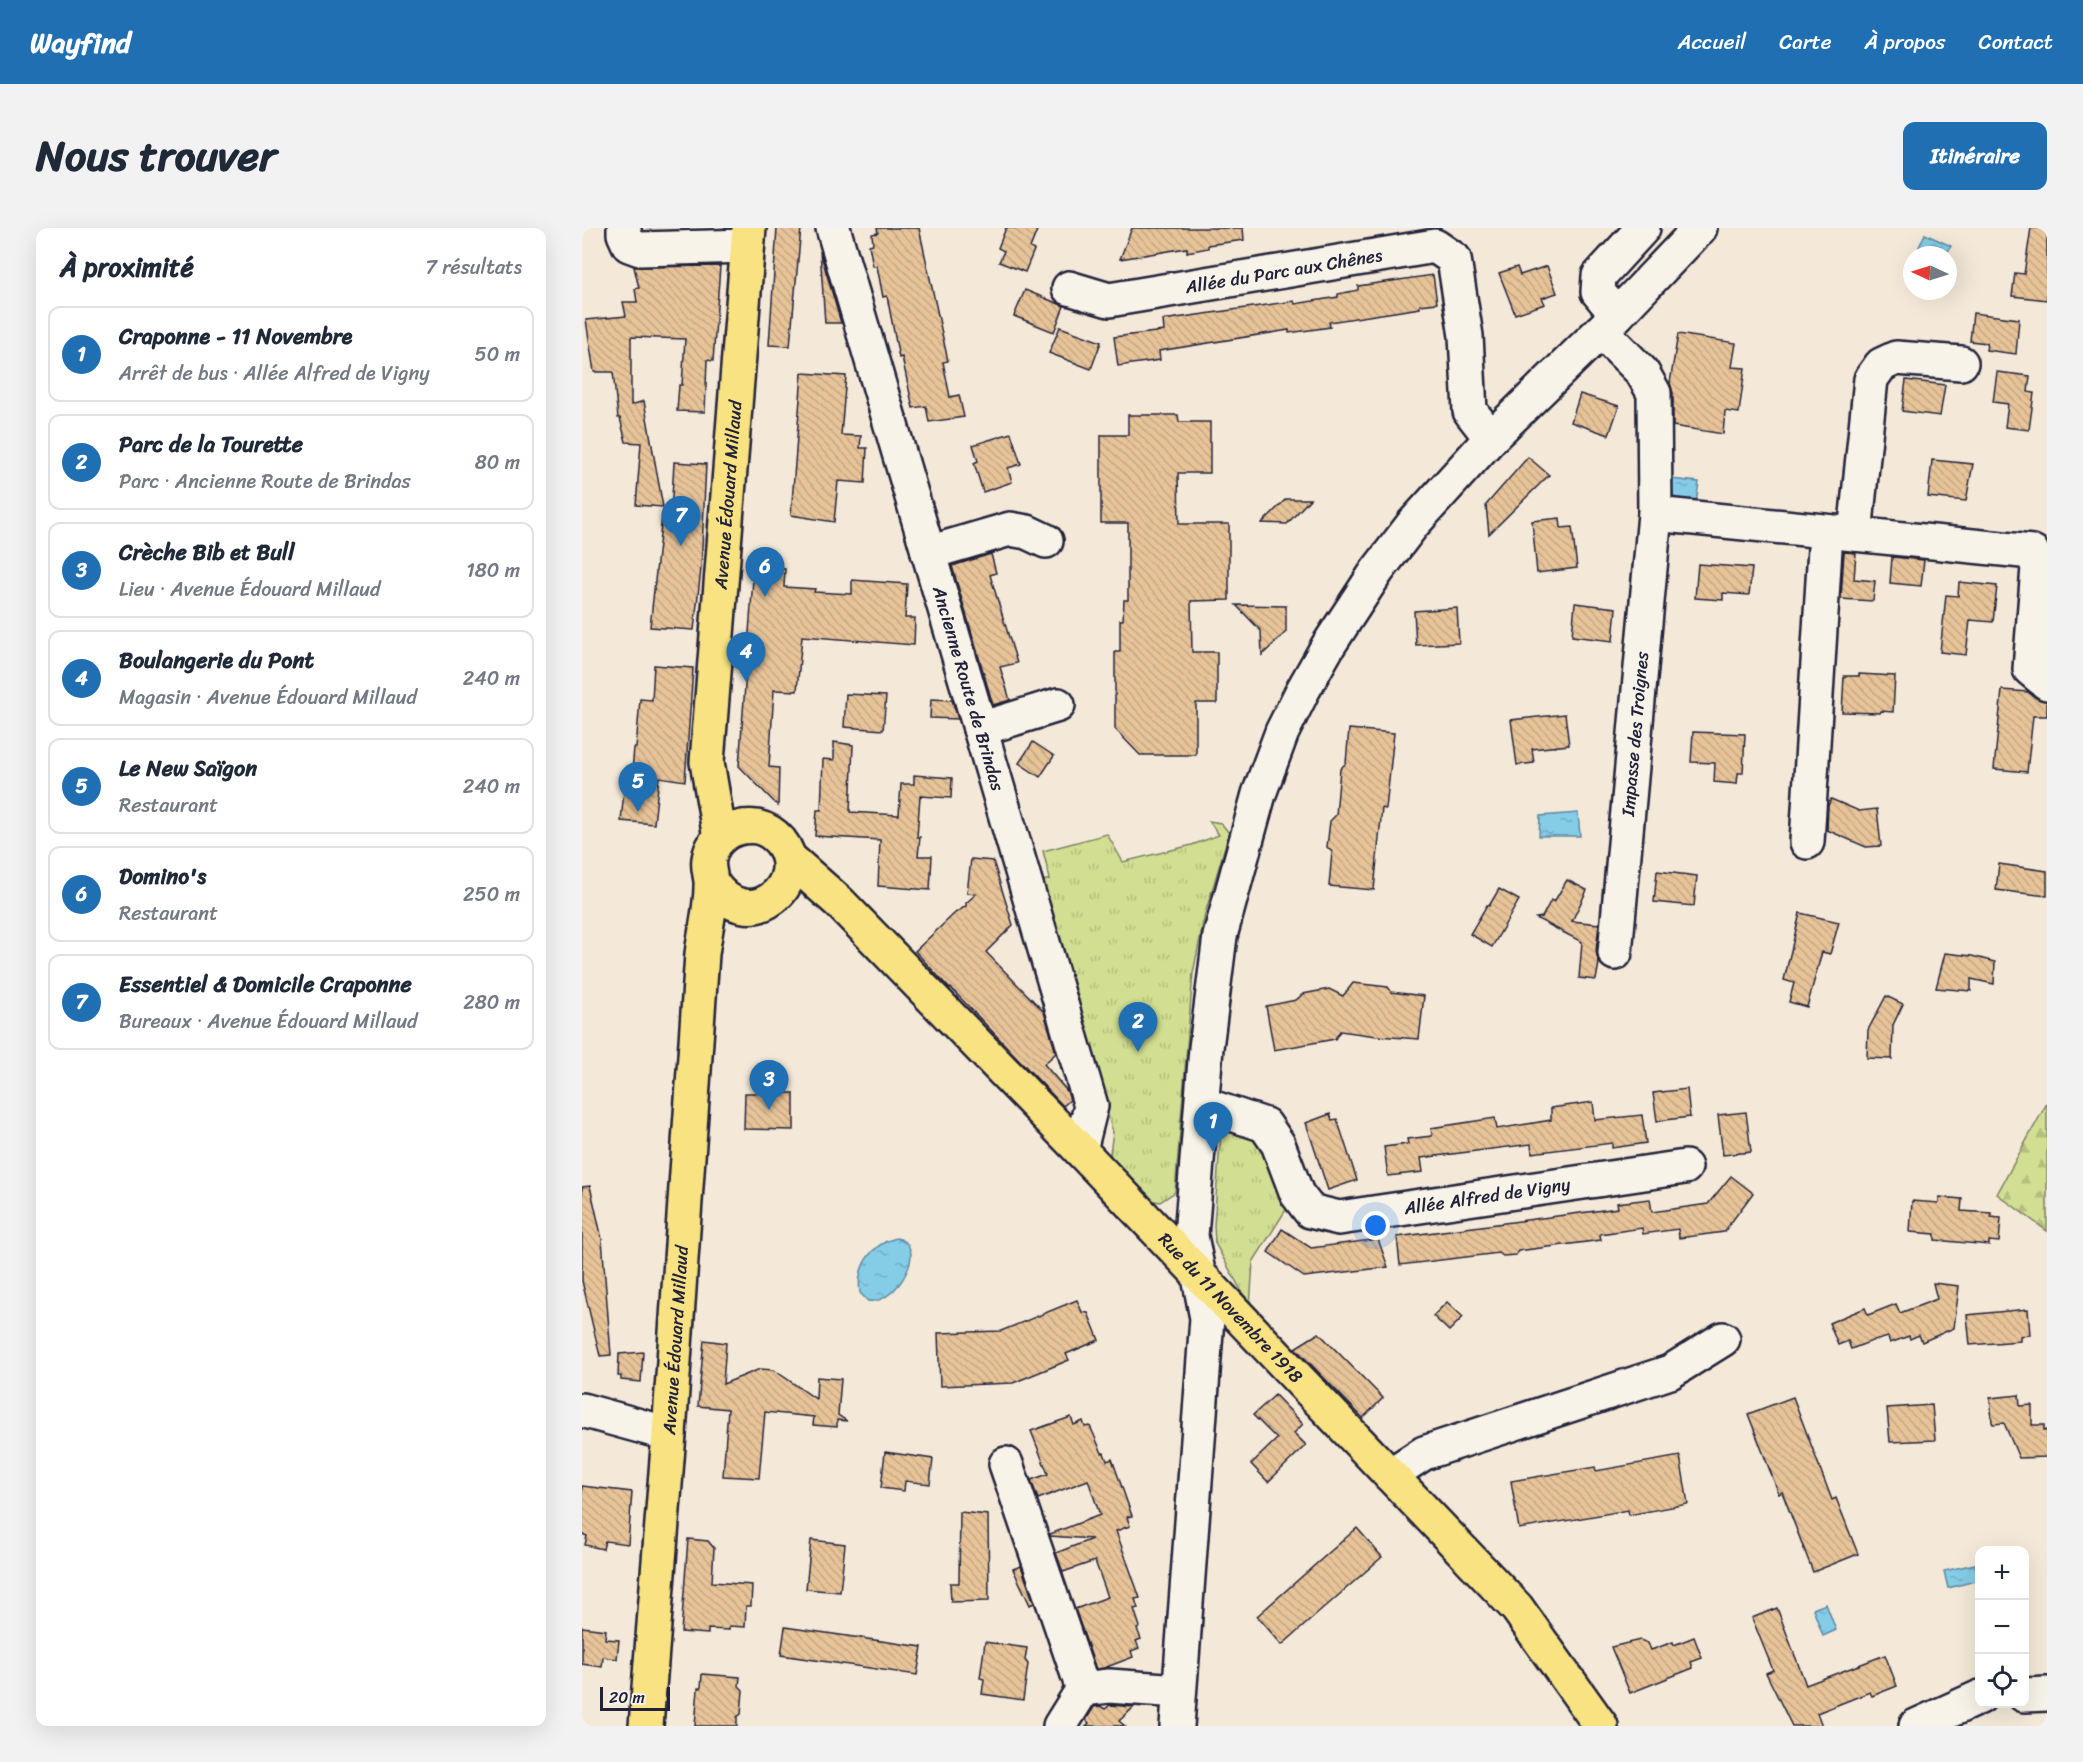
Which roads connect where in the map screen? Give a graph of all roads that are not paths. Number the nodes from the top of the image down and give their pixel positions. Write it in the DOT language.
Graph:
graph roads {
  1 [pos="624,228"];
  2 [pos="833,228"];
  3 [pos="1642,228"];
  4 [pos="1700,228"];
  5 [pos="748,237"];
  6 [pos="1069,288"];
  7 [pos="1609,323"];
  8 [pos="1961,363"];
  9 [pos="1491,438"];
  10 [pos="1655,514"];
  11 [pos="1840,533"];
  12 [pos="1046,542"];
  13 [pos="2039,550"];
  14 [pos="928,553"];
  15 [pos="2047,683"];
  16 [pos="1058,705"];
  17 [pos="980,729"];
  18 [pos="706,762"];
  19 [pos="759,827"];
  20 [pos="720,838"];
  21 [pos="1807,842"];
  22 [pos="788,857"];
  23 [pos="712,884"];
  24 [pos="777,895"];
  25 [pos="840,903"];
  26 [pos="741,906"];
  27 [pos="1615,953"];
  28 [pos="702,954"];
  29 [pos="1202,1104"];
  30 [pos="1080,1150"];
  31 [pos="1685,1167"];
  32 [pos="1197,1274"];
  33 [pos="1723,1339"];
  34 [pos="582,1410"];
  35 [pos="669,1434"];
  36 [pos="1006,1464"];
  37 [pos="1390,1475"];
  38 [pos="1083,1689"];
  39 [pos="1179,1691"];
  40 [pos="2047,1694"];
  41 [pos="2029,1695"];
  42 [pos="1975,1699"];
  43 [pos="646,1726"];
  44 [pos="1060,1726"];
  45 [pos="1177,1726"];
  46 [pos="1601,1726"];
  47 [pos="1916,1726"];
  1 -- 5 [label="street"];
  2 -- 14 [label="street, Ancienne Route de Brindas"];
  3 -- 7 [label="street, Impasse des Troignes"];
  4 -- 7 [label="street"];
  5 -- 18 [label="main road, Avenue Édouard Millaud"];
  6 -- 9 [label="street, Allée du Parc aux Chênes"];
  7 -- 9 [label="street"];
  7 -- 10 [label="street, Impasse des Troignes"];
  8 -- 11 [label="street"];
  9 -- 29 [label="street"];
  10 -- 11 [label="street"];
  10 -- 27 [label="street, Impasse des Troignes"];
  11 -- 13 [label="street"];
  11 -- 21 [label="street"];
  12 -- 14 [label="street"];
  13 -- 15 [label="street"];
  14 -- 17 [label="street, Ancienne Route de Brindas"];
  16 -- 17 [label="street"];
  17 -- 30 [label="street, Ancienne Route de Brindas"];
  18 -- 19 [label="main road"];
  18 -- 20 [label="main road, Avenue Édouard Millaud"];
  19 -- 20 [label="main road"];
  19 -- 22 [label="main road"];
  20 -- 23 [label="main road"];
  22 -- 24 [label="main road"];
  22 -- 25 [label="main road, Rue du 11 Novembre 1918"];
  23 -- 26 [label="main road"];
  23 -- 28 [label="main road, Avenue Édouard Millaud"];
  24 -- 25 [label="main road"];
  24 -- 26 [label="main road"];
  25 -- 30 [label="main road, Rue du 11 Novembre 1918"];
  26 -- 28 [label="main road"];
  28 -- 35 [label="main road, Avenue Édouard Millaud"];
  29 -- 31 [label="street, Allée Alfred de Vigny"];
  29 -- 32 [label="street"];
  30 -- 32 [label="main road, Rue du 11 Novembre 1918"];
  32 -- 37 [label="main road, Rue du 11 Novembre 1918"];
  32 -- 39 [label="street"];
  33 -- 37 [label="street"];
  34 -- 35 [label="street"];
  35 -- 43 [label="main road, Avenue Édouard Millaud"];
  36 -- 38 [label="street"];
  37 -- 46 [label="main road, Rue du 11 Novembre 1918"];
  38 -- 39 [label="street"];
  38 -- 44 [label="street"];
  39 -- 45 [label="street"];
  40 -- 41 [label="street"];
  42 -- 47 [label="street"];
}
